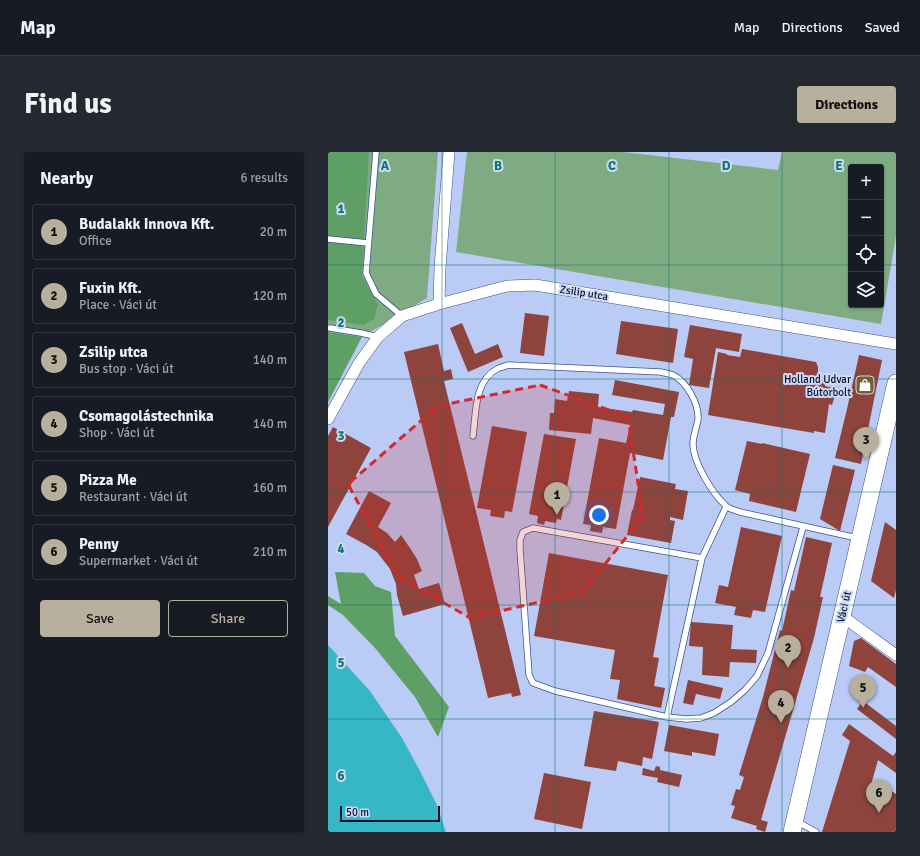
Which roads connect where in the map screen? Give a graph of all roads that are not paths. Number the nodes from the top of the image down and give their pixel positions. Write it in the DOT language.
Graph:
graph roads {
  1 [pos="376,152"];
  2 [pos="449,152"];
  3 [pos="328,239"];
  4 [pos="368,243"];
  5 [pos="439,304"];
  6 [pos="402,316"];
  7 [pos="330,328"];
  8 [pos="378,337"];
  9 [pos="896,344"];
  10 [pos="896,383"];
  11 [pos="328,420"];
  12 [pos="892,422"];
  13 [pos="473,436"];
  14 [pos="726,506"];
  15 [pos="803,527"];
  16 [pos="860,539"];
  17 [pos="702,558"];
  18 [pos="842,616"];
  19 [pos="896,655"];
  20 [pos="667,717"];
  21 [pos="793,826"];
  22 [pos="816,832"];
  1 -- 4 [label="lane"];
  2 -- 5 [label="street"];
  3 -- 4 [label="lane"];
  4 -- 6 [label="lane"];
  5 -- 6 [label="street, Zsilip utca"];
  5 -- 9 [label="street, Zsilip utca"];
  6 -- 8 [label="street, Zsilip utca"];
  7 -- 8 [label="lane"];
  8 -- 11 [label="street, Zsilip utca"];
  10 -- 12 [label="main road, Váci út"];
  12 -- 16 [label="main road, Váci út"];
  13 -- 14 [label="lane"];
  14 -- 15 [label="lane"];
  14 -- 17 [label="lane"];
  15 -- 16 [label="lane"];
  15 -- 20 [label="lane"];
  16 -- 18 [label="main road, Váci út"];
  17 -- 20 [label="lane"];
  17 -- 20 [label="lane"];
  18 -- 19 [label="street"];
  18 -- 21 [label="main road, Váci út"];
  21 -- 22 [label="lane"];
}
